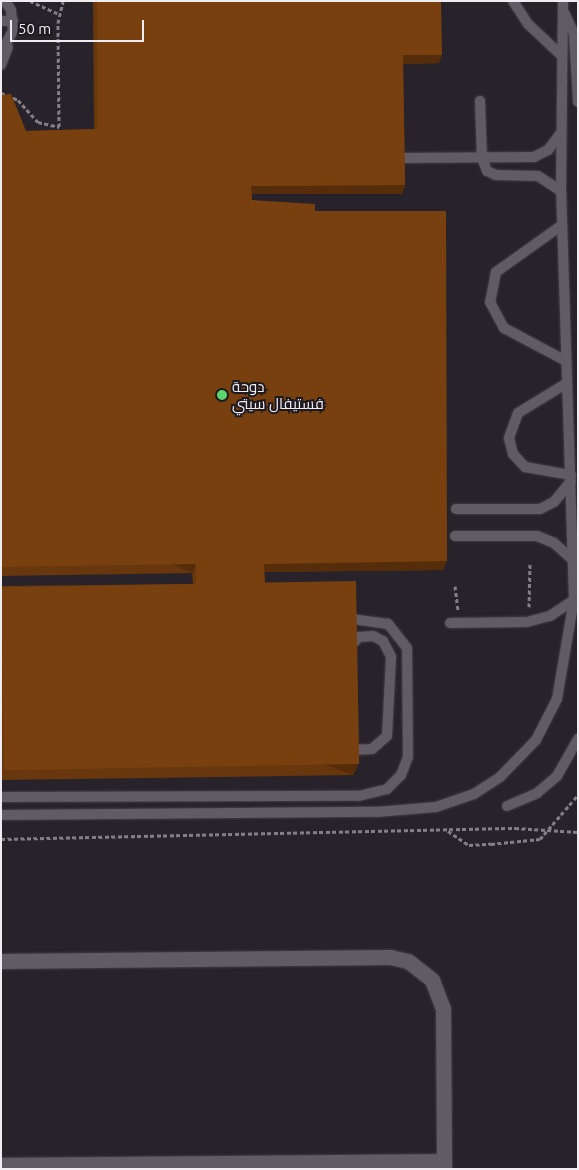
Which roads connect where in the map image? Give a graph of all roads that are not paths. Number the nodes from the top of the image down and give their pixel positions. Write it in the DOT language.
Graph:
graph roads {
  1 [pos="5,1"];
  2 [pos="513,1"];
  3 [pos="563,6"];
  4 [pos="1,21"];
  5 [pos="12,21"];
  6 [pos="4,50"];
  7 [pos="562,56"];
  8 [pos="1,66"];
  9 [pos="480,101"];
  10 [pos="578,102"];
  11 [pos="560,134"];
  12 [pos="401,158"];
  13 [pos="482,158"];
  14 [pos="561,191"];
  15 [pos="562,225"];
  16 [pos="566,360"];
  17 [pos="567,383"];
  18 [pos="571,478"];
  19 [pos="456,509"];
  20 [pos="455,536"];
  21 [pos="574,561"];
  22 [pos="574,600"];
  23 [pos="336,618"];
  24 [pos="578,622"];
  25 [pos="450,623"];
  26 [pos="345,662"];
  27 [pos="578,740"];
  28 [pos="346,760"];
  29 [pos="1,797"];
  30 [pos="507,806"];
  31 [pos="1,814"];
  32 [pos="1,961"];
  33 [pos="1,1165"];
  34 [pos="444,1165"];
  1 -- 5 [label="lane"];
  2 -- 7 [label="lane"];
  3 -- 7 [label="lane"];
  3 -- 10 [label="lane"];
  4 -- 5 [label="lane"];
  5 -- 6 [label="lane"];
  6 -- 8 [label="lane"];
  7 -- 11 [label="lane"];
  9 -- 13 [label="lane"];
  11 -- 13 [label="lane"];
  11 -- 14 [label="lane"];
  12 -- 13 [label="lane"];
  13 -- 14 [label="lane"];
  14 -- 15 [label="lane"];
  15 -- 16 [label="lane"];
  15 -- 16 [label="lane"];
  16 -- 17 [label="lane"];
  17 -- 18 [label="lane"];
  17 -- 18 [label="lane"];
  18 -- 19 [label="lane"];
  18 -- 21 [label="lane"];
  20 -- 21 [label="lane"];
  21 -- 22 [label="lane"];
  22 -- 24 [label="lane"];
  22 -- 25 [label="lane"];
  22 -- 31 [label="lane"];
  23 -- 29 [label="lane"];
  26 -- 28 [label="lane"];
  27 -- 30 [label="lane"];
  32 -- 34 [label="street"];
  33 -- 34 [label="street"];
}
